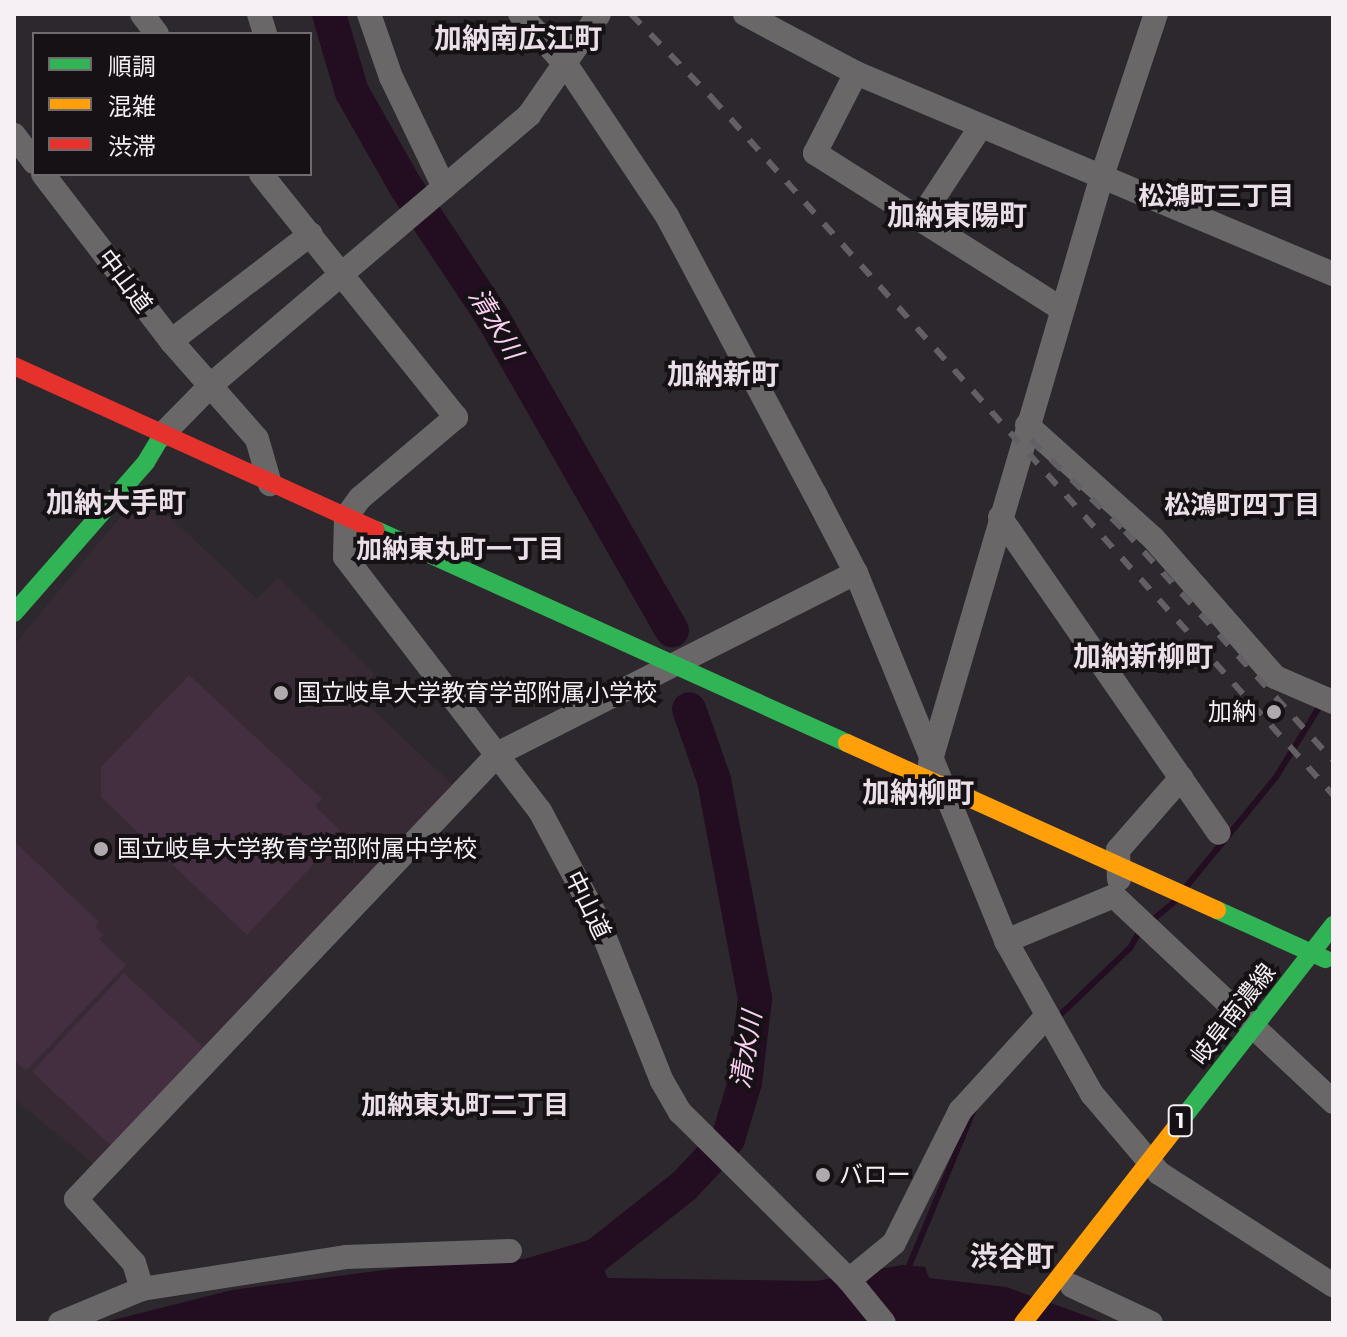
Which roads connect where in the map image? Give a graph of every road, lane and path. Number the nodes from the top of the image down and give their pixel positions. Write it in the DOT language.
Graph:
graph roads {
  1 [pos="142,14"];
  2 [pos="369,14"];
  3 [pos="520,14"];
  4 [pos="599,14"];
  5 [pos="745,14"];
  6 [pos="1156,14"];
  7 [pos="156,32"];
  8 [pos="567,66"];
  9 [pos="856,73"];
  10 [pos="981,126"];
  11 [pos="14,135"];
  12 [pos="32,159"];
  13 [pos="45,176"];
  14 [pos="266,176"];
  15 [pos="1102,176"];
  16 [pos="438,193"];
  17 [pos="920,219"];
  18 [pos="311,234"];
  19 [pos="342,273"];
  20 [pos="1333,274"];
  21 [pos="1062,309"];
  22 [pos="171,341"];
  23 [pos="14,366"];
  24 [pos="212,384"];
  25 [pos="1027,425"];
  26 [pos="162,435"];
  27 [pos="270,484"];
  28 [pos="346,517"];
  29 [pos="1000,517"];
  30 [pos="856,573"];
  31 [pos="18,600"];
  32 [pos="672,666"];
  33 [pos="1333,702"];
  34 [pos="499,753"];
  35 [pos="930,763"];
  36 [pos="1181,778"];
  37 [pos="942,787"];
  38 [pos="1219,833"];
  39 [pos="1122,869"];
  40 [pos="1114,896"];
  41 [pos="1333,925"];
  42 [pos="1006,941"];
  43 [pos="1323,953"];
  44 [pos="1050,1026"];
  45 [pos="1260,1031"];
  46 [pos="1333,1102"];
  47 [pos="1153,1168"];
  48 [pos="510,1251"];
  49 [pos="849,1280"];
  50 [pos="1333,1285"];
  51 [pos="142,1289"];
  52 [pos="1061,1291"];
  53 [pos="60,1323"];
  54 [pos="884,1323"];
  55 [pos="1023,1323"];
  56 [pos="1040,1323"];
  57 [pos="1151,1323"];
  1 -- 7 [label="street"];
  2 -- 16 [label="street"];
  3 -- 8 [label="street"];
  4 -- 8 [label="street"];
  5 -- 9 [label="street"];
  6 -- 15 [label="street"];
  8 -- 16 [label="street"];
  8 -- 30 [label="street"];
  9 -- 10 [label="street"];
  9 -- 17 [label="street"];
  10 -- 15 [label="street"];
  10 -- 17 [label="street"];
  11 -- 12 [label="street"];
  13 -- 22 [label="street, 中山道"];
  14 -- 18 [label="street"];
  15 -- 20 [label="street"];
  15 -- 21 [label="street"];
  16 -- 19 [label="street"];
  17 -- 21 [label="street"];
  18 -- 19 [label="street"];
  18 -- 22 [label="street"];
  19 -- 24 [label="street"];
  19 -- 28 [label="street"];
  21 -- 25 [label="street"];
  22 -- 24 [label="street, 中山道"];
  23 -- 26 [label="street"];
  24 -- 26 [label="street"];
  24 -- 27 [label="street, 中山道"];
  25 -- 29 [label="street"];
  25 -- 33 [label="street"];
  26 -- 27 [label="street"];
  26 -- 31 [label="street"];
  27 -- 28 [label="street"];
  28 -- 32 [label="street"];
  28 -- 34 [label="street, 中山道"];
  29 -- 35 [label="street"];
  29 -- 36 [label="street"];
  30 -- 32 [label="street"];
  30 -- 35 [label="street"];
  32 -- 34 [label="street"];
  32 -- 37 [label="street"];
  34 -- 49 [label="street, 中山道"];
  34 -- 51 [label="street"];
  35 -- 37 [label="street"];
  36 -- 38 [label="street"];
  36 -- 39 [label="street"];
  37 -- 39 [label="street"];
  37 -- 42 [label="street"];
  39 -- 40 [label="street"];
  39 -- 43 [label="street"];
  40 -- 42 [label="street"];
  40 -- 45 [label="street"];
  41 -- 43 [label="street, 岐阜南濃線 / 1"];
  42 -- 44 [label="street"];
  43 -- 45 [label="street, 岐阜南濃線 / 1"];
  44 -- 47 [label="street"];
  44 -- 49 [label="street"];
  45 -- 46 [label="street"];
  45 -- 47 [label="street, 岐阜南濃線 / 1"];
  47 -- 50 [label="street"];
  47 -- 52 [label="street, 岐阜南濃線 / 1"];
  48 -- 51 [label="street"];
  49 -- 54 [label="street, 中山道"];
  51 -- 53 [label="street"];
  52 -- 55 [label="street, 岐阜南濃線 / 1"];
  52 -- 56 [label="street, 岐阜南濃線 / 1"];
  52 -- 57 [label="street"];
}
